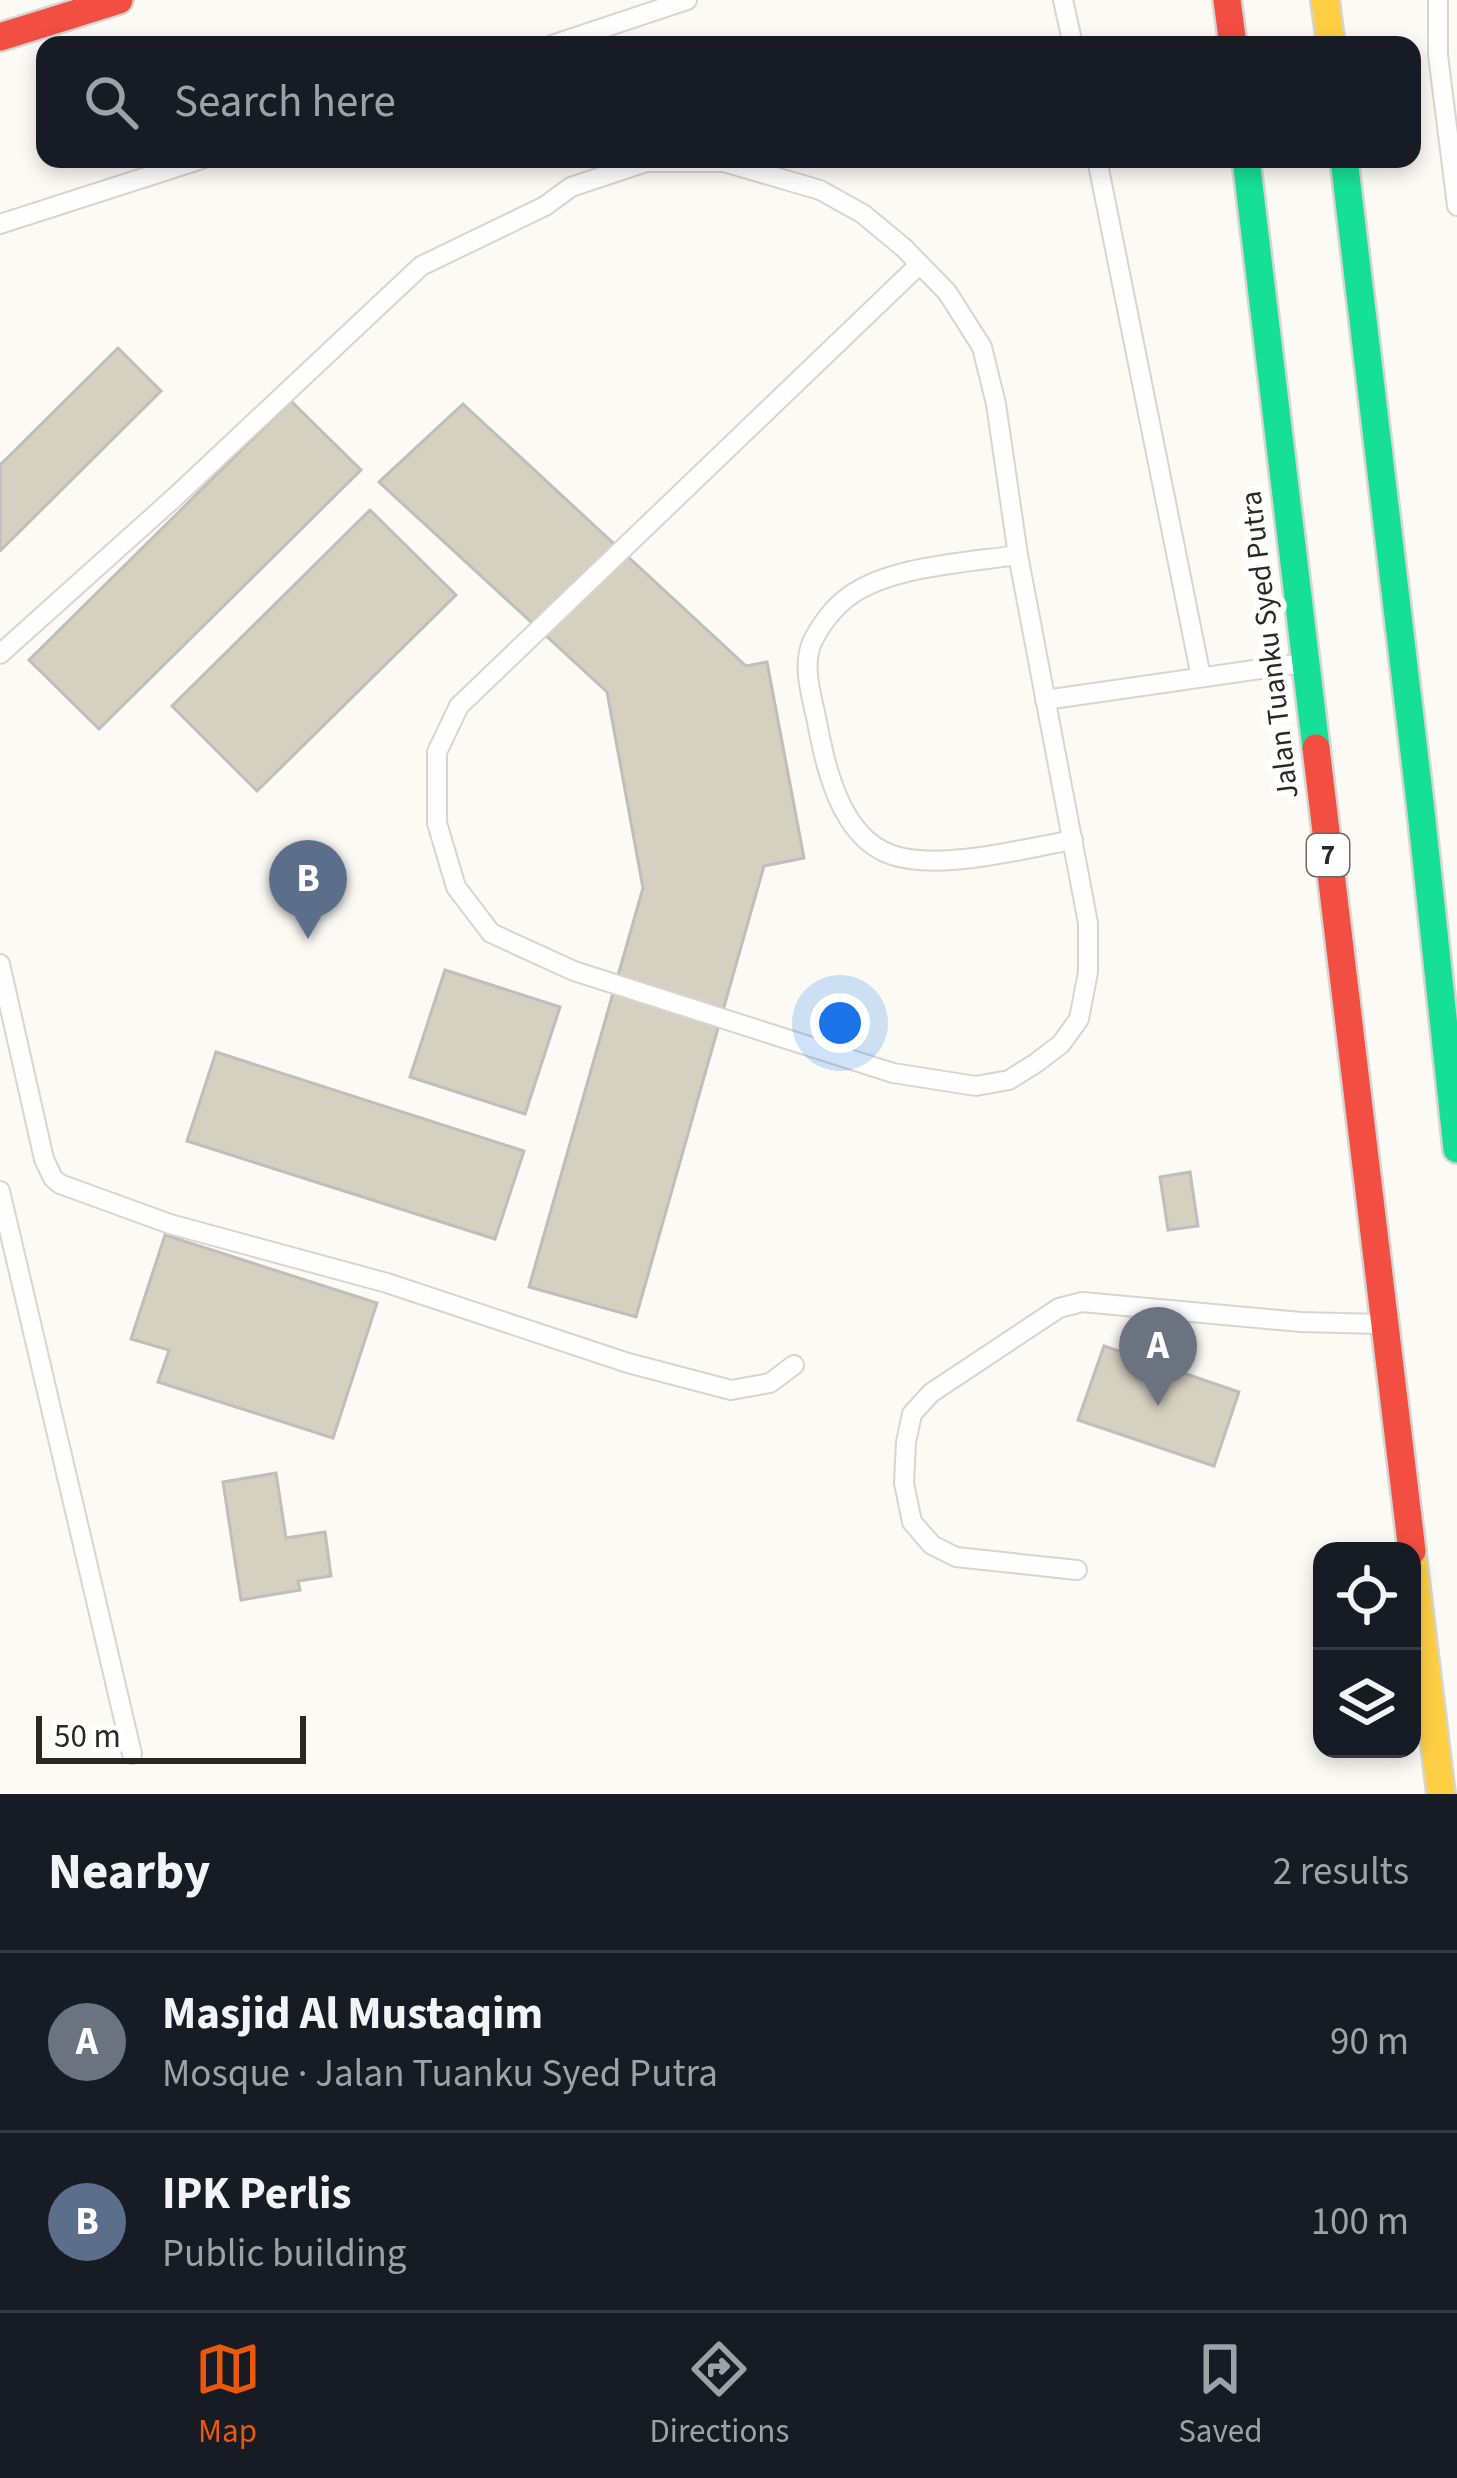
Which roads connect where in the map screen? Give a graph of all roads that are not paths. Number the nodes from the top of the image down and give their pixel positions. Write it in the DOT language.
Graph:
graph roads {
  1 [pos="119,0"];
  2 [pos="687,0"];
  3 [pos="1064,0"];
  4 [pos="1227,0"];
  5 [pos="1325,0"];
  6 [pos="1438,0"];
  7 [pos="1447,20"];
  8 [pos="579,36"];
  9 [pos="1071,36"];
  10 [pos="1232,36"];
  11 [pos="1329,36"];
  12 [pos="0,37"];
  13 [pos="1450,105"];
  14 [pos="174,168"];
  15 [pos="628,168"];
  16 [pos="745,168"];
  17 [pos="1099,168"];
  18 [pos="1247,168"];
  19 [pos="1345,168"];
  20 [pos="1457,206"];
  21 [pos="0,224"];
  22 [pos="920,264"];
  23 [pos="1018,555"];
  24 [pos="0,654"];
  25 [pos="1304,663"];
  26 [pos="1201,677"];
  27 [pos="1045,700"];
  28 [pos="1072,840"];
  29 [pos="0,964"];
  30 [pos="1457,1149"];
  31 [pos="0,1191"];
  32 [pos="1384,1324"];
  33 [pos="794,1365"];
  34 [pos="1411,1542"];
  35 [pos="1077,1570"];
  36 [pos="1421,1627"];
  37 [pos="132,1754"];
  38 [pos="1441,1794"];
  1 -- 12 [label="main road"];
  2 -- 8 [label="lane"];
  3 -- 9 [label="lane"];
  4 -- 10 [label="main road"];
  5 -- 11 [label="main road"];
  6 -- 7 [label="lane"];
  7 -- 13 [label="lane"];
  13 -- 20 [label="lane"];
  14 -- 21 [label="lane"];
  15 -- 24 [label="lane"];
  16 -- 22 [label="lane"];
  17 -- 26 [label="lane"];
  18 -- 25 [label="main road, Jalan Tuanku Syed Putra / 7"];
  19 -- 30 [label="main road"];
  22 -- 23 [label="lane"];
  22 -- 28 [label="lane"];
  23 -- 27 [label="lane"];
  23 -- 28 [label="lane"];
  25 -- 26 [label="lane"];
  25 -- 32 [label="main road, Jalan Tuanku Syed Putra / 7"];
  26 -- 27 [label="lane"];
  27 -- 28 [label="lane"];
  29 -- 33 [label="lane"];
  31 -- 37 [label="lane"];
  32 -- 34 [label="main road, Jalan Tuanku Syed Putra / 7"];
  32 -- 35 [label="lane"];
  36 -- 38 [label="main road, Jalan Tuanku Syed Putra / 7"];
}
